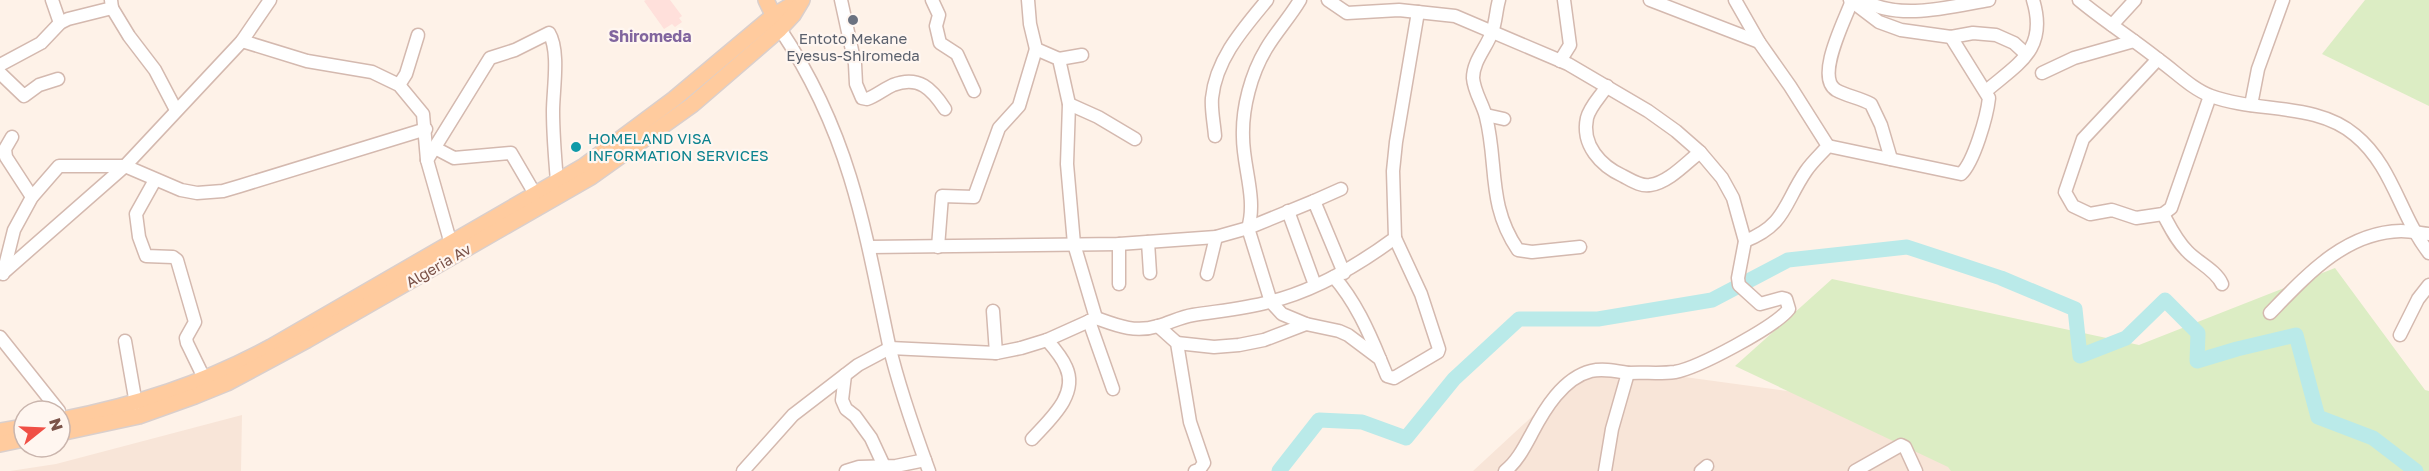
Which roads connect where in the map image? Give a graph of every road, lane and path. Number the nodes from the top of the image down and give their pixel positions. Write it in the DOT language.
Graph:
graph roads {
  1 [pos="52,0"];
  2 [pos="270,0"];
  3 [pos="766,0"];
  4 [pos="801,0"];
  5 [pos="841,0"];
  6 [pos="932,0"];
  7 [pos="1028,0"];
  8 [pos="1267,0"];
  9 [pos="1300,0"];
  10 [pos="1328,0"];
  11 [pos="1498,0"];
  12 [pos="1564,0"];
  13 [pos="1650,0"];
  14 [pos="1735,0"];
  15 [pos="1989,0"];
  16 [pos="2033,0"];
  17 [pos="2079,0"];
  18 [pos="2135,0"];
  19 [pos="2283,0"];
  20 [pos="1855,1"];
  21 [pos="111,4"];
  22 [pos="1418,12"];
  23 [pos="777,22"];
  24 [pos="60,23"];
  25 [pos="2112,25"];
  26 [pos="1492,33"];
  27 [pos="418,35"];
  28 [pos="1951,37"];
  29 [pos="242,41"];
  30 [pos="2133,41"];
  31 [pos="1759,42"];
  32 [pos="1036,49"];
  33 [pos="2026,54"];
  34 [pos="1082,55"];
  35 [pos="1059,59"];
  36 [pos="2158,59"];
  37 [pos="1560,61"];
  38 [pos="0,65"];
  39 [pos="0,73"];
  40 [pos="2042,73"];
  41 [pos="58,79"];
  42 [pos="399,85"];
  43 [pos="1607,86"];
  44 [pos="974,91"];
  45 [pos="1986,91"];
  46 [pos="2210,96"];
  47 [pos="1069,104"];
  48 [pos="2251,105"];
  49 [pos="945,109"];
  50 [pos="176,110"];
  51 [pos="1486,115"];
  52 [pos="1503,119"];
  53 [pos="426,129"];
  54 [pos="1215,136"];
  55 [pos="12,137"];
  56 [pos="1135,138"];
  57 [pos="1828,146"];
  58 [pos="435,148"];
  59 [pos="1700,152"];
  60 [pos="1891,159"];
  61 [pos="427,160"];
  62 [pos="125,166"];
  63 [pos="155,180"];
  64 [pos="557,181"];
  65 [pos="1341,189"];
  66 [pos="535,194"];
  67 [pos="32,197"];
  68 [pos="1314,201"];
  69 [pos="1288,211"];
  70 [pos="2163,214"];
  71 [pos="1248,228"];
  72 [pos="2414,232"];
  73 [pos="2429,234"];
  74 [pos="1216,237"];
  75 [pos="1395,238"];
  76 [pos="1745,241"];
  77 [pos="1148,242"];
  78 [pos="451,243"];
  79 [pos="1074,244"];
  80 [pos="1119,244"];
  81 [pos="869,247"];
  82 [pos="938,247"];
  83 [pos="1580,248"];
  84 [pos="2429,253"];
  85 [pos="1150,273"];
  86 [pos="1207,273"];
  87 [pos="1,275"];
  88 [pos="1339,275"];
  89 [pos="1119,284"];
  90 [pos="2222,284"];
  91 [pos="1316,285"];
  92 [pos="2429,285"];
  93 [pos="1271,302"];
  94 [pos="993,311"];
  95 [pos="2270,313"];
  96 [pos="1092,319"];
  97 [pos="1306,324"];
  98 [pos="1158,326"];
  99 [pos="2400,335"];
  100 [pos="0,337"];
  101 [pos="1047,340"];
  102 [pos="125,341"];
  103 [pos="1177,343"];
  104 [pos="890,348"];
  105 [pos="996,353"];
  106 [pos="1380,359"];
  107 [pos="1628,373"];
  108 [pos="845,375"];
  109 [pos="205,380"];
  110 [pos="1113,389"];
  111 [pos="46,399"];
  112 [pos="136,404"];
  113 [pos="72,417"];
  114 [pos="72,419"];
  115 [pos="1032,439"];
  116 [pos="884,466"];
  117 [pos="927,466"];
  118 [pos="743,471"];
  119 [pos="846,471"];
  120 [pos="1195,471"];
  121 [pos="1505,471"];
  122 [pos="1605,471"];
  123 [pos="1855,471"];
  124 [pos="1916,471"];
  1 -- 24 [label="street"];
  2 -- 29 [label="street"];
  3 -- 23 [label="main road"];
  4 -- 23 [label="main road"];
  5 -- 49 [label="street"];
  6 -- 44 [label="street"];
  7 -- 32 [label="street"];
  8 -- 54 [label="street"];
  9 -- 71 [label="street"];
  10 -- 22 [label="street"];
  11 -- 26 [label="street"];
  12 -- 37 [label="street"];
  13 -- 31 [label="street"];
  14 -- 31 [label="street"];
  15 -- 20 [label="street"];
  16 -- 33 [label="street"];
  17 -- 25 [label="street"];
  18 -- 25 [label="street"];
  19 -- 48 [label="street"];
  20 -- 28 [label="street"];
  20 -- 60 [label="street"];
  21 -- 24 [label="street"];
  21 -- 50 [label="street"];
  22 -- 26 [label="street"];
  22 -- 75 [label="street"];
  23 -- 64 [label="main road, Algeria Av"];
  23 -- 81 [label="street"];
  23 -- 114 [label="main road, Algeria Av"];
  24 -- 38 [label="street"];
  25 -- 30 [label="street"];
  26 -- 37 [label="street"];
  26 -- 51 [label="street"];
  27 -- 42 [label="street"];
  28 -- 33 [label="street"];
  28 -- 45 [label="street"];
  29 -- 42 [label="street"];
  29 -- 50 [label="street"];
  30 -- 36 [label="street"];
  30 -- 40 [label="street"];
  31 -- 57 [label="street"];
  32 -- 35 [label="street"];
  32 -- 82 [label="street"];
  33 -- 45 [label="street"];
  34 -- 35 [label="street"];
  35 -- 47 [label="street"];
  36 -- 46 [label="street"];
  36 -- 70 [label="street"];
  37 -- 43 [label="street"];
  39 -- 41 [label="street"];
  42 -- 53 [label="street"];
  43 -- 59 [label="street"];
  43 -- 59 [label="street"];
  45 -- 60 [label="street"];
  46 -- 48 [label="street"];
  46 -- 70 [label="street"];
  47 -- 56 [label="street"];
  47 -- 79 [label="street"];
  48 -- 72 [label="street"];
  50 -- 62 [label="street"];
  51 -- 52 [label="street"];
  51 -- 83 [label="street"];
  53 -- 61 [label="street"];
  53 -- 63 [label="street"];
  55 -- 67 [label="street"];
  57 -- 60 [label="street"];
  57 -- 76 [label="street"];
  58 -- 61 [label="street"];
  58 -- 64 [label="street"];
  58 -- 66 [label="street"];
  59 -- 76 [label="street"];
  61 -- 78 [label="street"];
  62 -- 63 [label="street"];
  62 -- 67 [label="street"];
  62 -- 87 [label="street"];
  63 -- 109 [label="street"];
  64 -- 66 [label="main road, Algeria Av"];
  65 -- 68 [label="street"];
  66 -- 78 [label="main road, Algeria Av"];
  67 -- 87 [label="street"];
  68 -- 69 [label="street"];
  68 -- 88 [label="street"];
  69 -- 71 [label="street"];
  69 -- 91 [label="street"];
  70 -- 90 [label="street"];
  71 -- 74 [label="street"];
  71 -- 93 [label="street"];
  72 -- 73 [label="street"];
  72 -- 84 [label="street"];
  72 -- 95 [label="street"];
  74 -- 77 [label="street"];
  74 -- 86 [label="street"];
  75 -- 88 [label="street"];
  75 -- 106 [label="street"];
  76 -- 107 [label="street"];
  77 -- 80 [label="street"];
  77 -- 85 [label="street"];
  78 -- 109 [label="main road, Algeria Av"];
  79 -- 80 [label="street"];
  79 -- 82 [label="street"];
  79 -- 96 [label="street"];
  80 -- 89 [label="street"];
  81 -- 82 [label="street"];
  81 -- 104 [label="street"];
  88 -- 91 [label="street"];
  88 -- 106 [label="street"];
  91 -- 93 [label="street"];
  92 -- 99 [label="street"];
  93 -- 97 [label="street"];
  93 -- 98 [label="street"];
  94 -- 105 [label="street"];
  96 -- 98 [label="street"];
  96 -- 101 [label="street"];
  96 -- 110 [label="street"];
  97 -- 103 [label="street"];
  97 -- 106 [label="street"];
  98 -- 103 [label="street"];
  100 -- 111 [label="street"];
  101 -- 105 [label="street"];
  101 -- 115 [label="street"];
  102 -- 112 [label="street"];
  103 -- 120 [label="street"];
  104 -- 105 [label="street"];
  104 -- 108 [label="street"];
  104 -- 117 [label="street"];
  107 -- 121 [label="street"];
  107 -- 122 [label="street"];
  108 -- 116 [label="street"];
  108 -- 118 [label="street"];
  109 -- 112 [label="main road, Algeria Av"];
  112 -- 113 [label="main road, Algeria Av"];
  116 -- 117 [label="street"];
  116 -- 119 [label="street"];
  123 -- 124 [label="street"];
}
